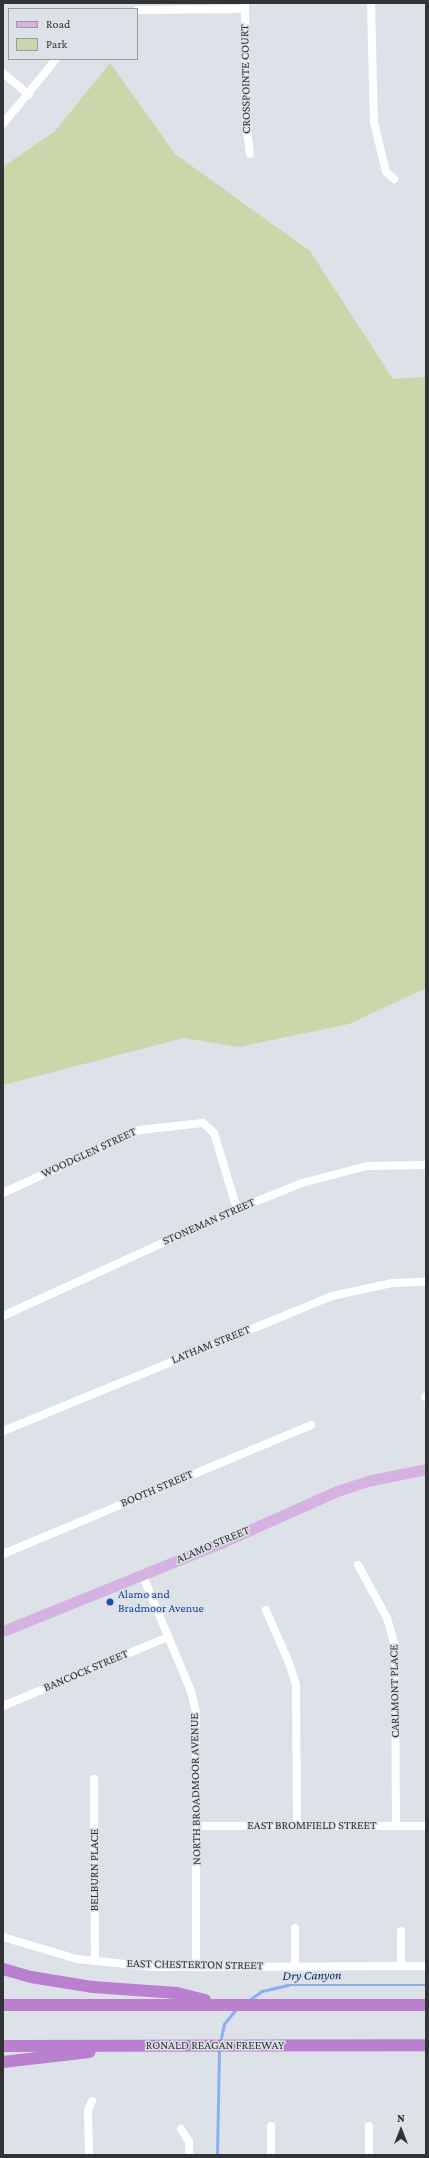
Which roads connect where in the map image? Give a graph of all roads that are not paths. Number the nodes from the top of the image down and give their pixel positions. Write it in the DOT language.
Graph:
graph roads {
  1 [pos="370,3"];
  2 [pos="245,6"];
  3 [pos="138,10"];
  4 [pos="55,60"];
  5 [pos="3,73"];
  6 [pos="29,95"];
  7 [pos="3,124"];
  8 [pos="250,154"];
  9 [pos="394,179"];
  10 [pos="426,1165"];
  11 [pos="3,1193"];
  12 [pos="237,1209"];
  13 [pos="426,1282"];
  14 [pos="3,1316"];
  15 [pos="311,1425"];
  16 [pos="3,1431"];
  17 [pos="426,1469"];
  18 [pos="3,1554"];
  19 [pos="358,1565"];
  20 [pos="142,1574"];
  21 [pos="266,1610"];
  22 [pos="3,1631"];
  23 [pos="168,1636"];
  24 [pos="3,1706"];
  25 [pos="94,1779"];
  26 [pos="197,1826"];
  27 [pos="297,1826"];
  28 [pos="396,1826"];
  29 [pos="426,1826"];
  30 [pos="295,1928"];
  31 [pos="401,1931"];
  32 [pos="3,1938"];
  33 [pos="95,1961"];
  34 [pos="401,1966"];
  35 [pos="426,1966"];
  36 [pos="196,1967"];
  37 [pos="295,1967"];
  38 [pos="3,1969"];
  39 [pos="3,2004"];
  40 [pos="228,2005"];
  41 [pos="426,2005"];
  42 [pos="426,2045"];
  43 [pos="3,2046"];
  44 [pos="153,2046"];
  45 [pos="3,2062"];
  46 [pos="92,2101"];
  47 [pos="271,2126"];
  48 [pos="369,2126"];
  49 [pos="181,2129"];
  50 [pos="89,2155"];
  51 [pos="189,2155"];
  52 [pos="271,2155"];
  53 [pos="369,2155"];
  1 -- 9 [label="street"];
  2 -- 3 [label="street"];
  2 -- 8 [label="street, CROSSPOINTE COURT"];
  4 -- 6 [label="street"];
  5 -- 6 [label="street"];
  6 -- 7 [label="street"];
  10 -- 12 [label="street, STONEMAN STREET"];
  11 -- 12 [label="street, WOODGLEN STREET"];
  12 -- 14 [label="street, STONEMAN STREET"];
  13 -- 16 [label="street, LATHAM STREET"];
  15 -- 18 [label="street, BOOTH STREET"];
  17 -- 20 [label="main road, ALAMO STREET"];
  19 -- 28 [label="street, CARLMONT PLACE"];
  20 -- 22 [label="main road, ALAMO STREET"];
  20 -- 23 [label="street, NORTH BROADMOOR AVENUE"];
  21 -- 27 [label="street"];
  23 -- 24 [label="street, BANCOCK STREET"];
  23 -- 26 [label="street, NORTH BROADMOOR AVENUE"];
  25 -- 33 [label="street, BELBURN PLACE"];
  26 -- 27 [label="street, EAST BROMFIELD STREET"];
  26 -- 36 [label="street, NORTH BROADMOOR AVENUE"];
  27 -- 28 [label="street, EAST BROMFIELD STREET"];
  28 -- 29 [label="street, EAST BROMFIELD STREET"];
  30 -- 37 [label="street"];
  31 -- 34 [label="street"];
  32 -- 33 [label="street, EAST CHESTERTON STREET"];
  33 -- 36 [label="street, EAST CHESTERTON STREET"];
  34 -- 35 [label="street, EAST CHESTERTON STREET"];
  34 -- 37 [label="street, EAST CHESTERTON STREET"];
  36 -- 37 [label="street, EAST CHESTERTON STREET"];
  38 -- 40 [label="highway"];
  39 -- 40 [label="highway"];
  40 -- 41 [label="highway"];
  42 -- 44 [label="highway, RONALD REAGAN FREEWAY"];
  43 -- 44 [label="highway, RONALD REAGAN FREEWAY"];
  44 -- 45 [label="highway"];
  46 -- 50 [label="street"];
  47 -- 52 [label="street"];
  48 -- 53 [label="street"];
  49 -- 51 [label="street"];
}
